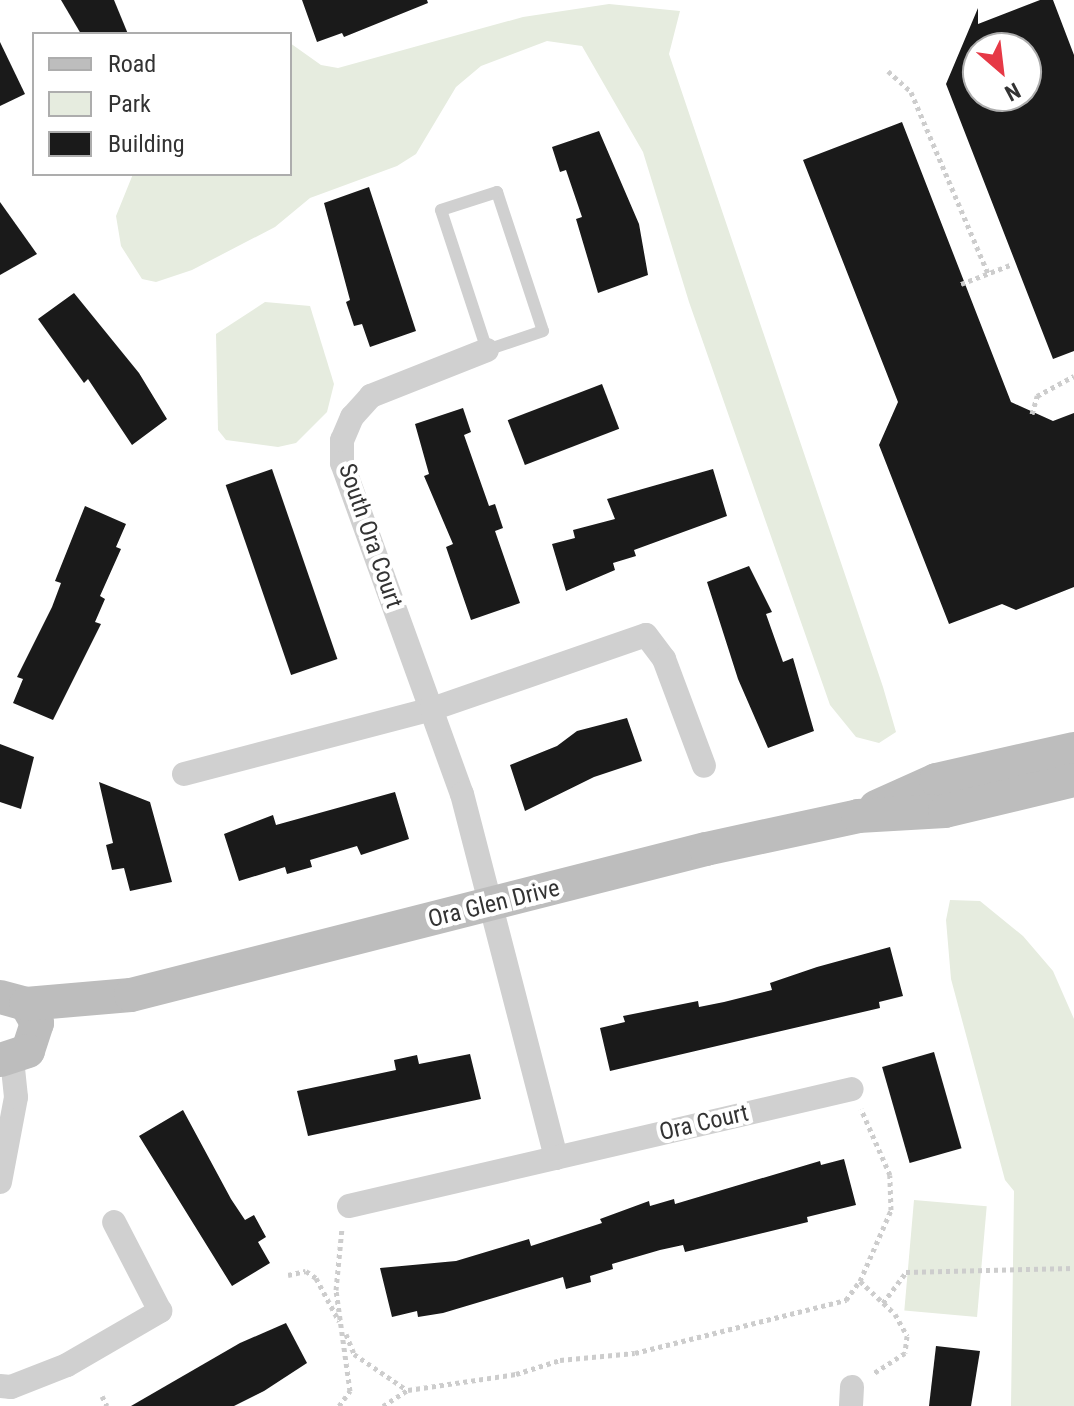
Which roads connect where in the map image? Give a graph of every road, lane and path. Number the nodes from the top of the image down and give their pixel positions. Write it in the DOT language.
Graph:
graph roads {
  1 [pos="888,71"];
  2 [pos="1010,265"];
  3 [pos="988,273"];
  4 [pos="961,284"];
  5 [pos="487,350"];
  6 [pos="1074,376"];
  7 [pos="1032,414"];
  8 [pos="432,709"];
  9 [pos="1074,749"];
  10 [pos="704,766"];
  11 [pos="184,774"];
  12 [pos="1074,780"];
  13 [pos="858,816"];
  14 [pos="493,905"];
  15 [pos="21,1012"];
  16 [pos="6,1060"];
  17 [pos="852,1089"];
  18 [pos="556,1158"];
  19 [pos="0,1182"];
  20 [pos="349,1206"];
  21 [pos="114,1222"];
  22 [pos="1074,1268"];
  23 [pos="288,1275"];
  24 [pos="860,1281"];
  25 [pos="883,1303"];
  26 [pos="342,1326"];
  27 [pos="0,1386"];
  28 [pos="408,1390"];
  29 [pos="102,1396"];
  30 [pos="851,1397"];
  31 [pos="107,1406"];
  32 [pos="339,1406"];
  33 [pos="383,1406"];
  1 -- 3 [label="path"];
  2 -- 3 [label="path"];
  3 -- 4 [label="path"];
  5 -- 5 [label="lane"];
  5 -- 8 [label="street, South Ora Court"];
  6 -- 7 [label="path"];
  8 -- 10 [label="street"];
  8 -- 11 [label="street"];
  8 -- 14 [label="street, South Ora Court"];
  9 -- 13 [label="street, Ora Glen Drive"];
  12 -- 13 [label="street, Ora Glen Drive"];
  13 -- 14 [label="street, Ora Glen Drive"];
  14 -- 15 [label="street, Ora Glen Drive"];
  14 -- 18 [label="street"];
  15 -- 16 [label="street"];
  16 -- 19 [label="street"];
  17 -- 18 [label="street, Ora Court"];
  17 -- 24 [label="path"];
  18 -- 20 [label="street, Ora Court"];
  20 -- 26 [label="path"];
  21 -- 27 [label="street"];
  22 -- 25 [label="path"];
  23 -- 26 [label="path"];
  24 -- 25 [label="path"];
  24 -- 28 [label="path"];
  25 -- 30 [label="path"];
  26 -- 28 [label="path"];
  26 -- 32 [label="path"];
  28 -- 33 [label="path"];
  29 -- 31 [label="path"];
}
